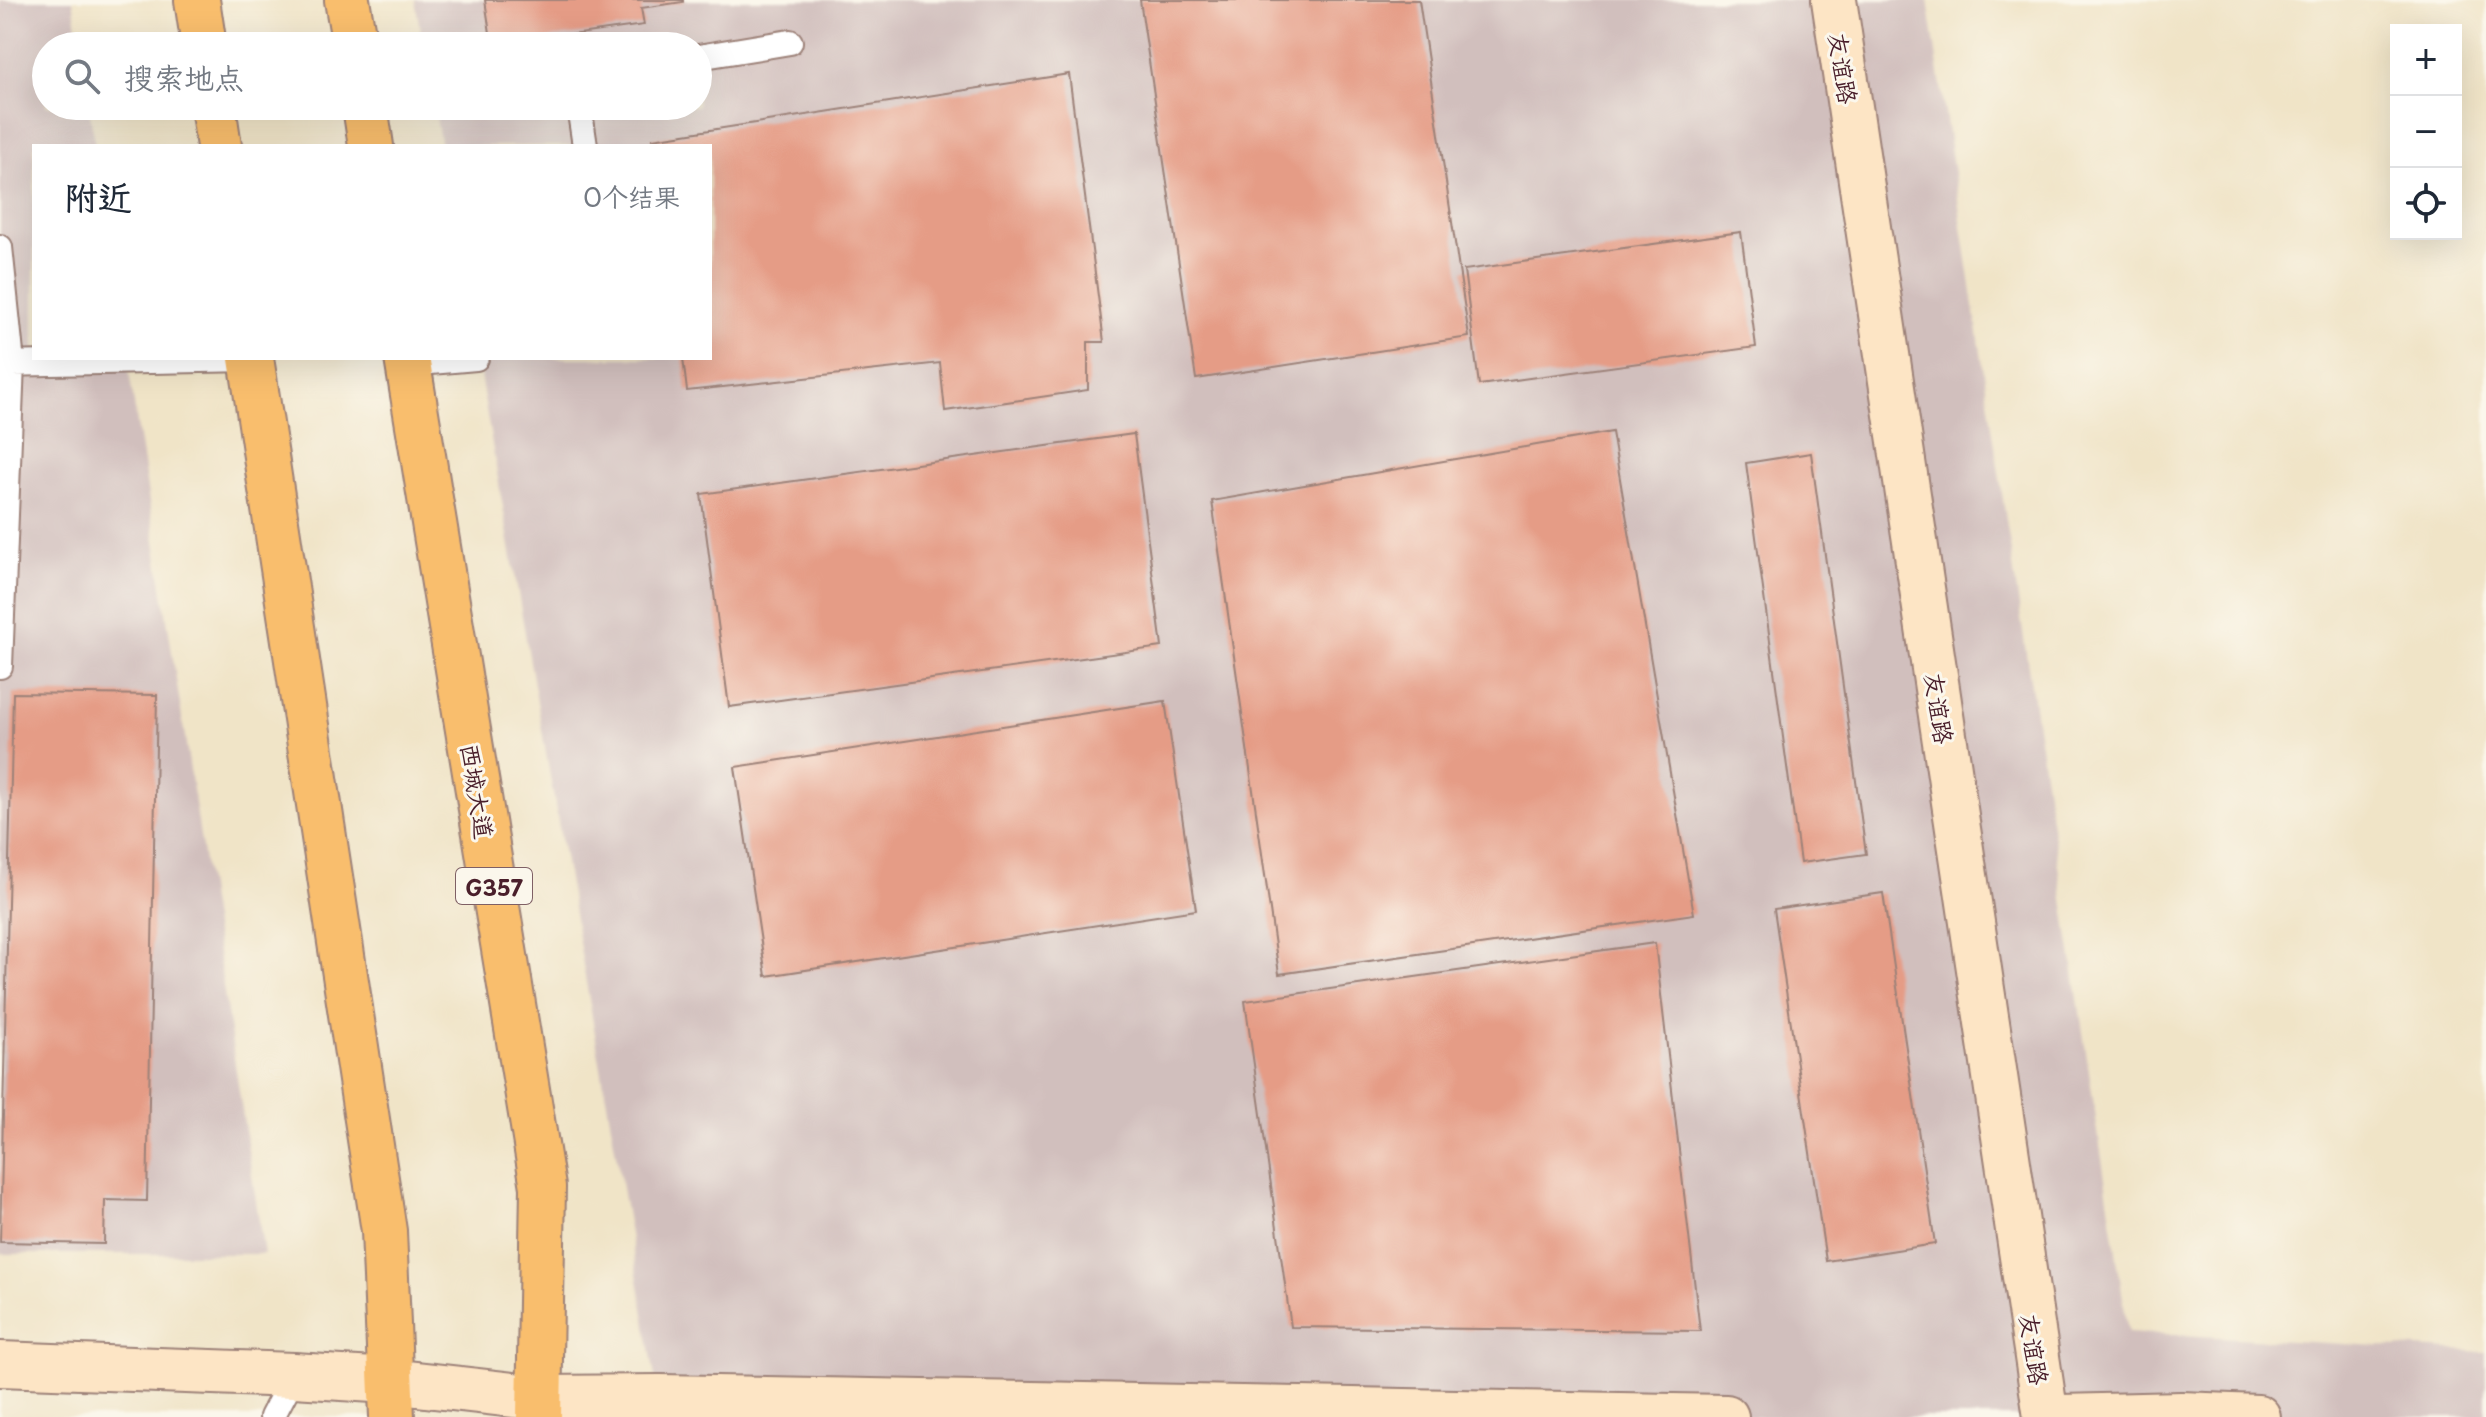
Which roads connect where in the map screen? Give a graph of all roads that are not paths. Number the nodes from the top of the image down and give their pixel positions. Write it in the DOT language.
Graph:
graph roads {
  1 [pos="197,0"];
  2 [pos="347,0"];
  3 [pos="1834,0"];
  4 [pos="202,32"];
  5 [pos="353,32"];
  6 [pos="790,42"];
  7 [pos="712,55"];
  8 [pos="215,120"];
  9 [pos="367,120"];
  10 [pos="581,120"];
  11 [pos="219,144"];
  12 [pos="371,144"];
  13 [pos="585,144"];
  14 [pos="0,247"];
  15 [pos="169,360"];
  16 [pos="251,360"];
  17 [pos="430,360"];
  18 [pos="407,361"];
  19 [pos="6,364"];
  20 [pos="0,666"];
  21 [pos="0,1364"];
  22 [pos="294,1375"];
  23 [pos="391,1399"];
  24 [pos="540,1407"];
  25 [pos="1118,1411"];
  26 [pos="272,1417"];
  27 [pos="1726,1417"];
  28 [pos="2046,1417"];
  29 [pos="2061,1417"];
  30 [pos="2258,1417"];
  1 -- 4 [label="highway"];
  2 -- 5 [label="highway"];
  3 -- 28 [label="street, 友谊路"];
  6 -- 7 [label="lane"];
  8 -- 11 [label="highway"];
  9 -- 12 [label="highway"];
  10 -- 13 [label="lane"];
  14 -- 19 [label="lane"];
  15 -- 19 [label="lane"];
  16 -- 23 [label="highway"];
  17 -- 18 [label="lane"];
  18 -- 24 [label="highway, 西城大道 / G357"];
  19 -- 20 [label="lane"];
  21 -- 22 [label="street"];
  22 -- 23 [label="street"];
  22 -- 26 [label="lane"];
  23 -- 24 [label="street"];
  24 -- 25 [label="street"];
  25 -- 27 [label="street"];
  29 -- 30 [label="street"];
}
